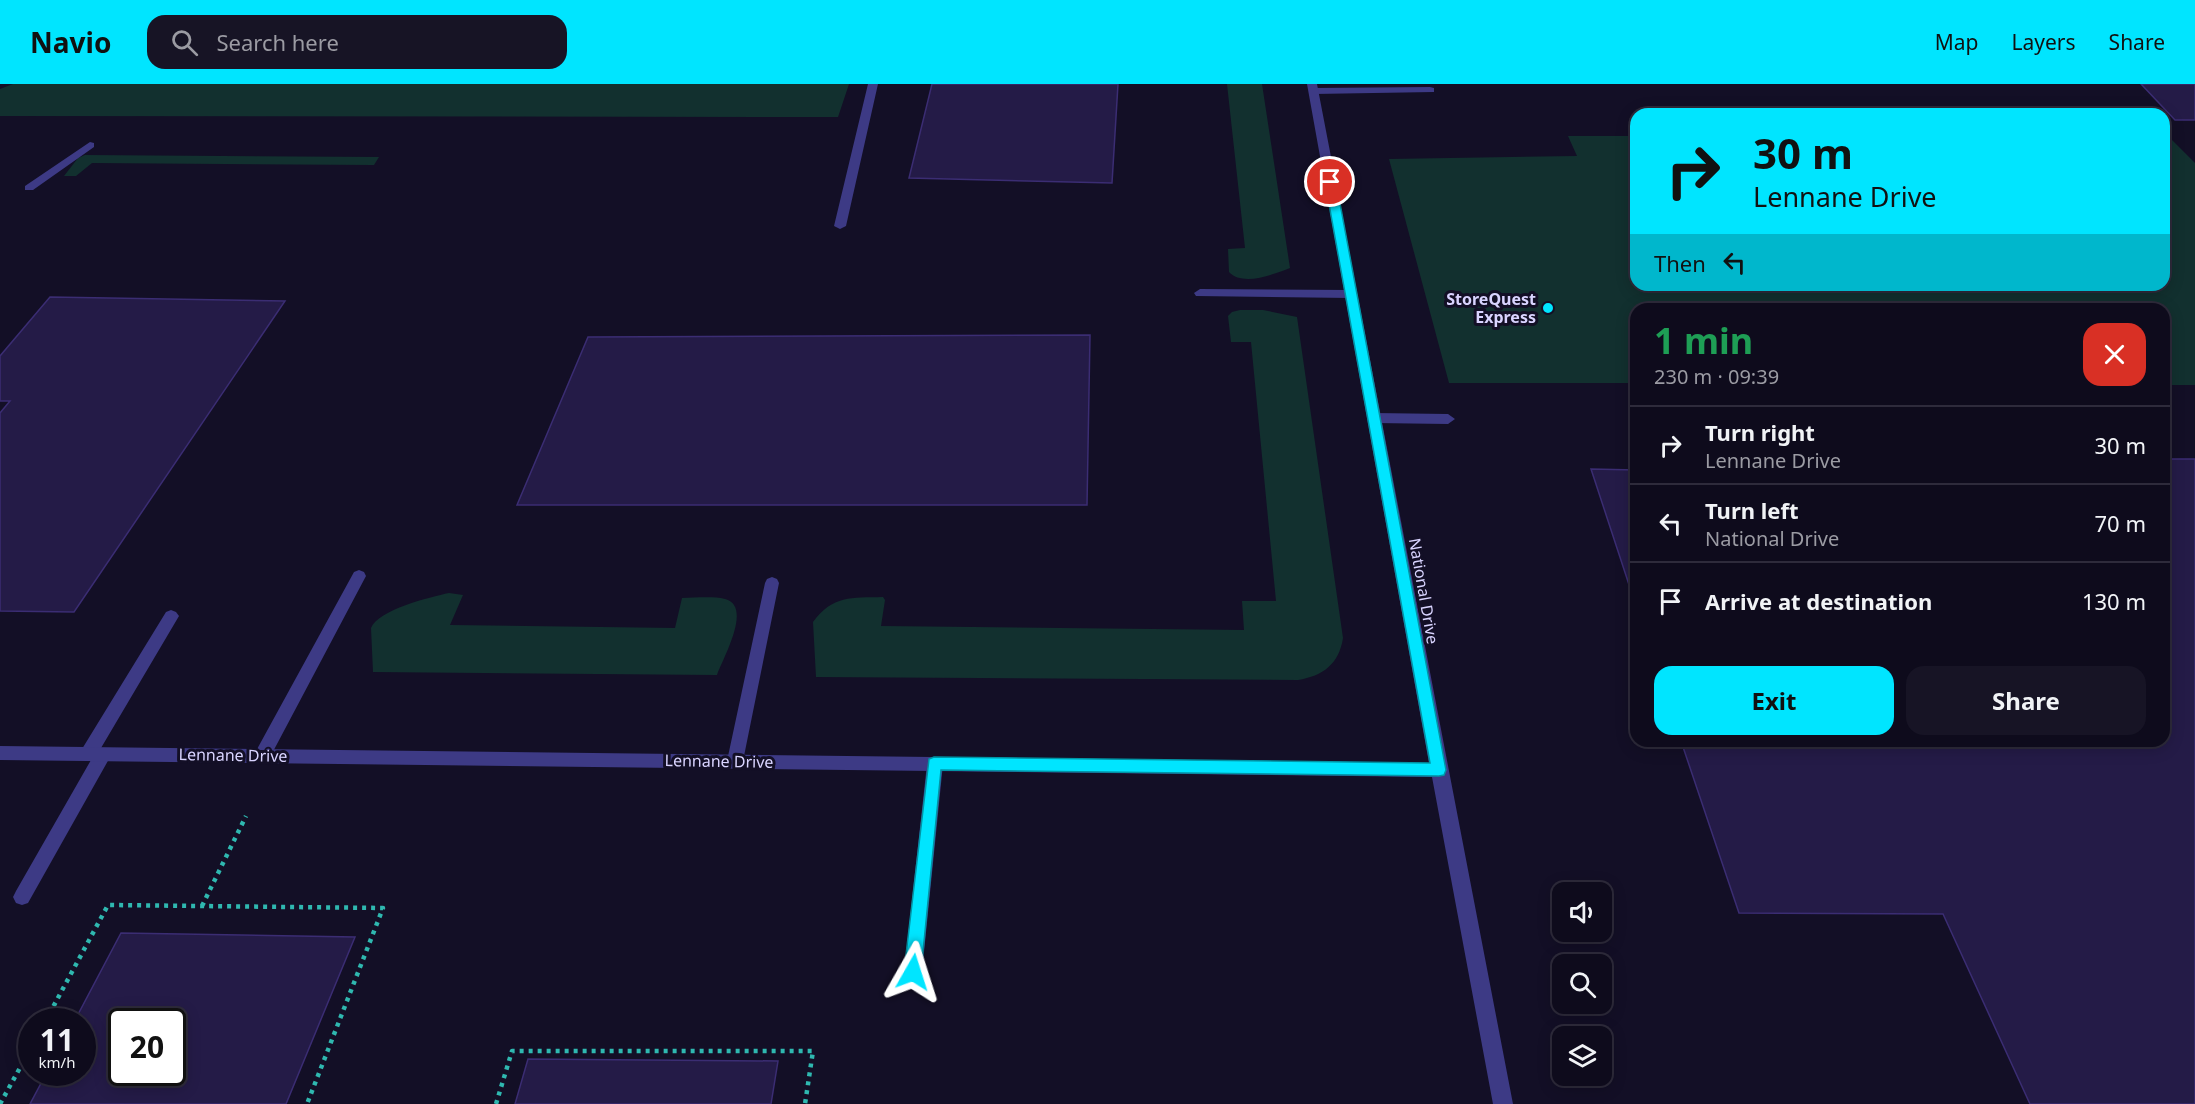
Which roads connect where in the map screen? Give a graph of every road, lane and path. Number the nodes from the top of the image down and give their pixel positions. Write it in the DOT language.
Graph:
graph roads {
  1 [pos="873,84"];
  2 [pos="1313,88"];
  3 [pos="1430,90"];
  4 [pos="90,145"];
  5 [pos="29,188"];
  6 [pos="840,226"];
  7 [pos="1200,293"];
  8 [pos="1351,294"];
  9 [pos="1374,418"];
  10 [pos="1448,419"];
  11 [pos="359,576"];
  12 [pos="772,583"];
  13 [pos="171,616"];
  14 [pos="0,753"];
  15 [pos="95,754"];
  16 [pos="262,756"];
  17 [pos="735,761"];
  18 [pos="934,764"];
  19 [pos="1439,770"];
  20 [pos="246,816"];
  21 [pos="22,897"];
  22 [pos="202,906"];
  23 [pos="913,972"];
  24 [pos="53,1008"];
  25 [pos="18,1071"];
  26 [pos="0,1104"];
  27 [pos="307,1104"];
  28 [pos="496,1104"];
  29 [pos="805,1104"];
  30 [pos="1503,1104"];
  1 -- 6 [label="street"];
  2 -- 3 [label="street"];
  2 -- 8 [label="street, National Drive"];
  4 -- 5 [label="street"];
  7 -- 8 [label="street"];
  8 -- 9 [label="street, National Drive"];
  9 -- 10 [label="street"];
  9 -- 19 [label="street, National Drive"];
  11 -- 16 [label="street"];
  12 -- 17 [label="street"];
  13 -- 15 [label="street"];
  14 -- 15 [label="street, Lennane Drive"];
  15 -- 16 [label="street, Lennane Drive"];
  15 -- 21 [label="street"];
  16 -- 17 [label="street, Lennane Drive"];
  17 -- 18 [label="street, Lennane Drive"];
  18 -- 19 [label="street, Lennane Drive"];
  18 -- 23 [label="street"];
  19 -- 30 [label="street, National Drive"];
  20 -- 22 [label="path"];
  22 -- 24 [label="path"];
  22 -- 27 [label="path"];
  25 -- 26 [label="path"];
  28 -- 29 [label="path"];
}
